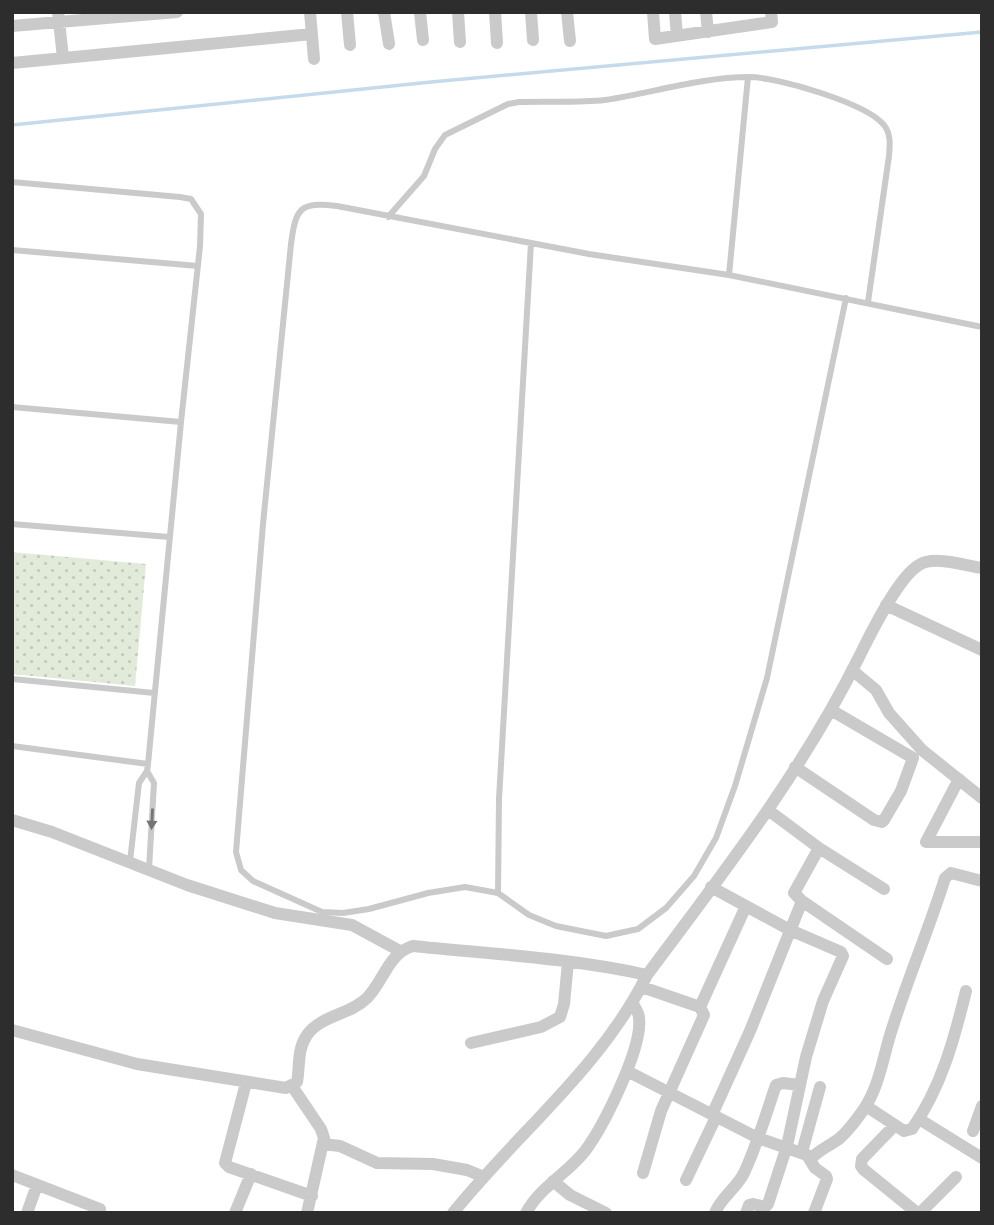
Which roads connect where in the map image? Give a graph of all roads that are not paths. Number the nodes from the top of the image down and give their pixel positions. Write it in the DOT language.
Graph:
graph roads {
  1 [pos="177,12"];
  2 [pos="310,12"];
  3 [pos="347,12"];
  4 [pos="384,12"];
  5 [pos="420,12"];
  6 [pos="458,12"];
  7 [pos="495,12"];
  8 [pos="531,12"];
  9 [pos="568,12"];
  10 [pos="653,12"];
  11 [pos="675,12"];
  12 [pos="706,12"];
  13 [pos="737,12"];
  14 [pos="771,12"];
  15 [pos="163,13"];
  16 [pos="59,18"];
  17 [pos="12,26"];
  18 [pos="738,27"];
  19 [pos="708,32"];
  20 [pos="312,34"];
  21 [pos="677,36"];
  22 [pos="423,40"];
  23 [pos="533,40"];
  24 [pos="570,41"];
  25 [pos="460,42"];
  26 [pos="497,43"];
  27 [pos="389,44"];
  28 [pos="350,45"];
  29 [pos="63,58"];
  30 [pos="314,59"];
  31 [pos="12,63"];
  32 [pos="748,77"];
  33 [pos="12,182"];
  34 [pos="388,217"];
  35 [pos="531,243"];
  36 [pos="12,250"];
  37 [pos="198,266"];
  38 [pos="729,275"];
  39 [pos="846,298"];
  40 [pos="868,302"];
  41 [pos="980,327"];
  42 [pos="12,407"];
  43 [pos="181,422"];
  44 [pos="12,524"];
  45 [pos="169,537"];
  46 [pos="982,568"];
  47 [pos="886,605"];
  48 [pos="982,650"];
  49 [pos="852,670"];
  50 [pos="12,680"];
  51 [pos="154,693"];
  52 [pos="831,710"];
  53 [pos="12,746"];
  54 [pos="795,767"];
  55 [pos="147,768"];
  56 [pos="959,779"];
  57 [pos="982,798"];
  58 [pos="768,810"];
  59 [pos="12,820"];
  60 [pos="982,842"];
  61 [pos="819,848"];
  62 [pos="130,861"];
  63 [pos="149,869"];
  64 [pos="981,877"];
  65 [pos="711,887"];
  66 [pos="884,889"];
  67 [pos="498,893"];
  68 [pos="802,901"];
  69 [pos="746,906"];
  70 [pos="790,930"];
  71 [pos="400,951"];
  72 [pos="887,959"];
  73 [pos="568,962"];
  74 [pos="644,981"];
  75 [pos="966,991"];
  76 [pos="633,1004"];
  77 [pos="700,1007"];
  78 [pos="12,1030"];
  79 [pos="471,1042"];
  80 [pos="627,1071"];
  81 [pos="246,1083"];
  82 [pos="799,1085"];
  83 [pos="292,1086"];
  84 [pos="820,1087"];
  85 [pos="668,1094"];
  86 [pos="982,1105"];
  87 [pos="866,1106"];
  88 [pos="714,1116"];
  89 [pos="919,1119"];
  90 [pos="895,1125"];
  91 [pos="973,1131"];
  92 [pos="758,1138"];
  93 [pos="323,1144"];
  94 [pos="787,1146"];
  95 [pos="806,1156"];
  96 [pos="982,1158"];
  97 [pos="642,1173"];
  98 [pos="251,1174"];
  99 [pos="12,1175"];
  100 [pos="484,1177"];
  101 [pos="956,1177"];
  102 [pos="686,1180"];
  103 [pos="553,1181"];
  104 [pos="37,1185"];
  105 [pos="312,1196"];
  106 [pos="579,1207"];
  107 [pos="100,1209"];
  108 [pos="12,1210"];
  109 [pos="20,1213"];
  110 [pos="27,1213"];
  111 [pos="235,1213"];
  112 [pos="307,1213"];
  113 [pos="453,1213"];
  114 [pos="526,1213"];
  115 [pos="606,1213"];
  116 [pos="715,1213"];
  117 [pos="746,1213"];
  118 [pos="814,1213"];
  1 -- 15 [label="street"];
  2 -- 20 [label="street"];
  3 -- 28 [label="street"];
  4 -- 27 [label="street"];
  5 -- 22 [label="street"];
  6 -- 25 [label="street"];
  7 -- 26 [label="street"];
  8 -- 23 [label="street"];
  9 -- 24 [label="street"];
  10 -- 21 [label="street"];
  11 -- 21 [label="street"];
  12 -- 19 [label="street"];
  13 -- 18 [label="street"];
  14 -- 18 [label="street"];
  15 -- 16 [label="street"];
  16 -- 17 [label="street"];
  16 -- 29 [label="street"];
  18 -- 19 [label="street"];
  19 -- 21 [label="street"];
  20 -- 29 [label="street"];
  20 -- 30 [label="street"];
  29 -- 31 [label="street"];
  32 -- 34 [label="lane"];
  32 -- 38 [label="lane"];
  32 -- 40 [label="lane"];
  33 -- 37 [label="lane"];
  34 -- 35 [label="lane"];
  34 -- 67 [label="lane"];
  35 -- 38 [label="lane"];
  35 -- 67 [label="lane"];
  36 -- 37 [label="lane"];
  37 -- 43 [label="lane"];
  38 -- 39 [label="lane"];
  39 -- 40 [label="lane"];
  39 -- 67 [label="lane"];
  40 -- 41 [label="lane"];
  42 -- 43 [label="lane"];
  43 -- 45 [label="lane"];
  44 -- 45 [label="lane"];
  45 -- 51 [label="lane"];
  46 -- 47 [label="street"];
  47 -- 48 [label="street"];
  47 -- 49 [label="street"];
  49 -- 52 [label="street"];
  49 -- 56 [label="street"];
  50 -- 51 [label="lane"];
  51 -- 55 [label="lane"];
  52 -- 54 [label="street"];
  52 -- 54 [label="street"];
  53 -- 55 [label="lane"];
  54 -- 58 [label="street"];
  55 -- 62 [label="lane"];
  55 -- 63 [label="lane, one-way"];
  56 -- 57 [label="street"];
  56 -- 60 [label="street"];
  58 -- 61 [label="street"];
  58 -- 65 [label="street"];
  59 -- 62 [label="street"];
  61 -- 66 [label="street"];
  61 -- 68 [label="street"];
  62 -- 63 [label="street"];
  63 -- 71 [label="street"];
  64 -- 87 [label="street"];
  65 -- 69 [label="street"];
  65 -- 74 [label="street"];
  68 -- 70 [label="street"];
  68 -- 72 [label="street"];
  69 -- 70 [label="street"];
  69 -- 77 [label="street"];
  70 -- 82 [label="street"];
  70 -- 88 [label="street"];
  71 -- 73 [label="street"];
  71 -- 83 [label="street"];
  73 -- 74 [label="street"];
  73 -- 79 [label="street"];
  74 -- 76 [label="street"];
  74 -- 77 [label="street"];
  75 -- 89 [label="street"];
  76 -- 80 [label="street"];
  76 -- 100 [label="street"];
  77 -- 85 [label="street"];
  78 -- 81 [label="street"];
  80 -- 85 [label="street"];
  80 -- 103 [label="street"];
  81 -- 83 [label="street"];
  81 -- 98 [label="street"];
  82 -- 92 [label="street"];
  82 -- 94 [label="street"];
  83 -- 93 [label="street"];
  84 -- 95 [label="street"];
  85 -- 88 [label="street"];
  85 -- 97 [label="street"];
  86 -- 91 [label="street"];
  87 -- 90 [label="street"];
  87 -- 95 [label="street"];
  88 -- 92 [label="street"];
  88 -- 102 [label="street"];
  89 -- 90 [label="street"];
  89 -- 96 [label="street"];
  90 -- 101 [label="street"];
  92 -- 94 [label="street"];
  92 -- 116 [label="street"];
  93 -- 100 [label="street"];
  93 -- 105 [label="street"];
  94 -- 95 [label="street"];
  94 -- 117 [label="street"];
  95 -- 118 [label="street"];
  98 -- 105 [label="street"];
  98 -- 111 [label="street"];
  99 -- 104 [label="street"];
  100 -- 113 [label="street"];
  103 -- 106 [label="street"];
  103 -- 114 [label="street"];
  104 -- 107 [label="street"];
  104 -- 110 [label="street"];
  105 -- 112 [label="street"];
  106 -- 115 [label="street"];
  108 -- 109 [label="street"];
}
